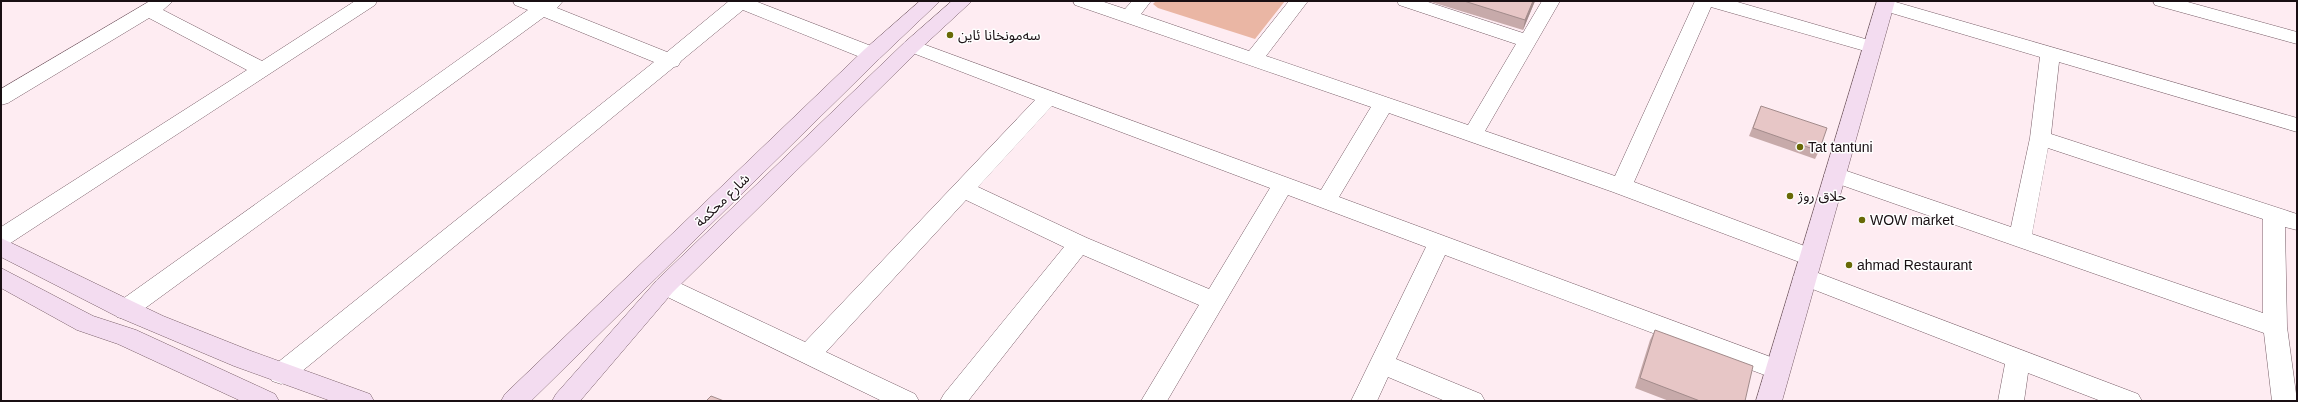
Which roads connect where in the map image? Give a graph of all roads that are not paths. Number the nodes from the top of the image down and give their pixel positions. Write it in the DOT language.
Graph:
graph roads {
  1 [pos="522,1"];
  2 [pos="932,1"];
  3 [pos="963,1"];
  4 [pos="1082,1"];
  5 [pos="1142,1"];
  6 [pos="1299,1"];
  7 [pos="1406,1"];
  8 [pos="1551,1"];
  9 [pos="1704,1"];
  10 [pos="1713,1"];
  11 [pos="2162,1"];
  12 [pos="2232,1"];
  13 [pos="739,2"];
  14 [pos="358,3"];
  15 [pos="1885,3"];
  16 [pos="156,5"];
  17 [pos="548,5"];
  18 [pos="1128,17"];
  19 [pos="2231,20"];
  20 [pos="2297,38"];
  21 [pos="1527,41"];
  22 [pos="912,46"];
  23 [pos="1872,47"];
  24 [pos="872,54"];
  25 [pos="2050,54"];
  26 [pos="1253,59"];
  27 [pos="671,60"];
  28 [pos="262,69"];
  29 [pos="1049,97"];
  30 [pos="1,98"];
  31 [pos="1384,103"];
  32 [pos="2297,125"];
  33 [pos="1473,134"];
  34 [pos="2040,138"];
  35 [pos="1835,175"];
  36 [pos="1283,185"];
  37 [pos="1621,186"];
  38 [pos="962,189"];
  39 [pos="1326,201"];
  40 [pos="2274,215"];
  41 [pos="2297,222"];
  42 [pos="1,238"];
  43 [pos="2020,238"];
  44 [pos="1439,243"];
  45 [pos="1079,244"];
  46 [pos="1,247"];
  47 [pos="1808,267"];
  48 [pos="3,282"];
  49 [pos="665,286"];
  50 [pos="1214,301"];
  51 [pos="125,310"];
  52 [pos="2275,327"];
  53 [pos="809,354"];
  54 [pos="2018,358"];
  55 [pos="1382,364"];
  56 [pos="1778,370"];
  57 [pos="281,374"];
  58 [pos="266,401"];
  59 [pos="361,401"];
  60 [pos="514,401"];
  61 [pos="564,401"];
  62 [pos="906,401"];
  63 [pos="953,401"];
  64 [pos="1154,401"];
  65 [pos="1364,401"];
  66 [pos="1472,401"];
  67 [pos="1769,401"];
  68 [pos="2011,401"];
  69 [pos="2129,401"];
  70 [pos="2285,401"];
  1 -- 17 [label="street"];
  2 -- 24 [label="main road, شارع محكمة"];
  3 -- 22 [label="main road, شارع محكمة"];
  4 -- 18 [label="street"];
  5 -- 18 [label="street"];
  6 -- 26 [label="street"];
  7 -- 21 [label="street"];
  8 -- 21 [label="street"];
  9 -- 37 [label="street"];
  10 -- 23 [label="street"];
  11 -- 19 [label="street"];
  12 -- 19 [label="street"];
  13 -- 24 [label="street"];
  13 -- 27 [label="street"];
  14 -- 28 [label="street"];
  15 -- 23 [label="main road"];
  15 -- 25 [label="street"];
  16 -- 28 [label="street"];
  16 -- 30 [label="street"];
  17 -- 27 [label="street"];
  17 -- 51 [label="street"];
  18 -- 26 [label="street"];
  19 -- 20 [label="street"];
  21 -- 33 [label="street"];
  22 -- 29 [label="street"];
  22 -- 49 [label="main road, شارع محكمة"];
  23 -- 35 [label="main road"];
  24 -- 60 [label="main road, شارع محكمة"];
  25 -- 32 [label="street"];
  25 -- 34 [label="street"];
  26 -- 31 [label="street"];
  27 -- 57 [label="street"];
  28 -- 42 [label="street"];
  29 -- 36 [label="street"];
  29 -- 38 [label="street"];
  31 -- 33 [label="street"];
  31 -- 39 [label="street"];
  33 -- 37 [label="street"];
  34 -- 40 [label="street"];
  34 -- 43 [label="street"];
  35 -- 43 [label="street"];
  35 -- 47 [label="main road"];
  36 -- 39 [label="street"];
  36 -- 50 [label="street"];
  37 -- 47 [label="street"];
  38 -- 45 [label="street"];
  38 -- 53 [label="street"];
  39 -- 44 [label="street"];
  40 -- 41 [label="street"];
  40 -- 52 [label="street"];
  43 -- 52 [label="street"];
  44 -- 55 [label="street"];
  44 -- 56 [label="street"];
  45 -- 50 [label="street"];
  45 -- 63 [label="street"];
  46 -- 51 [label="main road"];
  47 -- 54 [label="street"];
  47 -- 56 [label="main road"];
  48 -- 58 [label="main road"];
  49 -- 53 [label="street"];
  49 -- 61 [label="main road, شارع محكمة"];
  50 -- 64 [label="street"];
  51 -- 57 [label="main road"];
  52 -- 70 [label="street"];
  53 -- 62 [label="street"];
  54 -- 68 [label="street"];
  54 -- 69 [label="street"];
  55 -- 65 [label="street"];
  55 -- 66 [label="street"];
  56 -- 67 [label="main road"];
  57 -- 59 [label="main road"];
}
